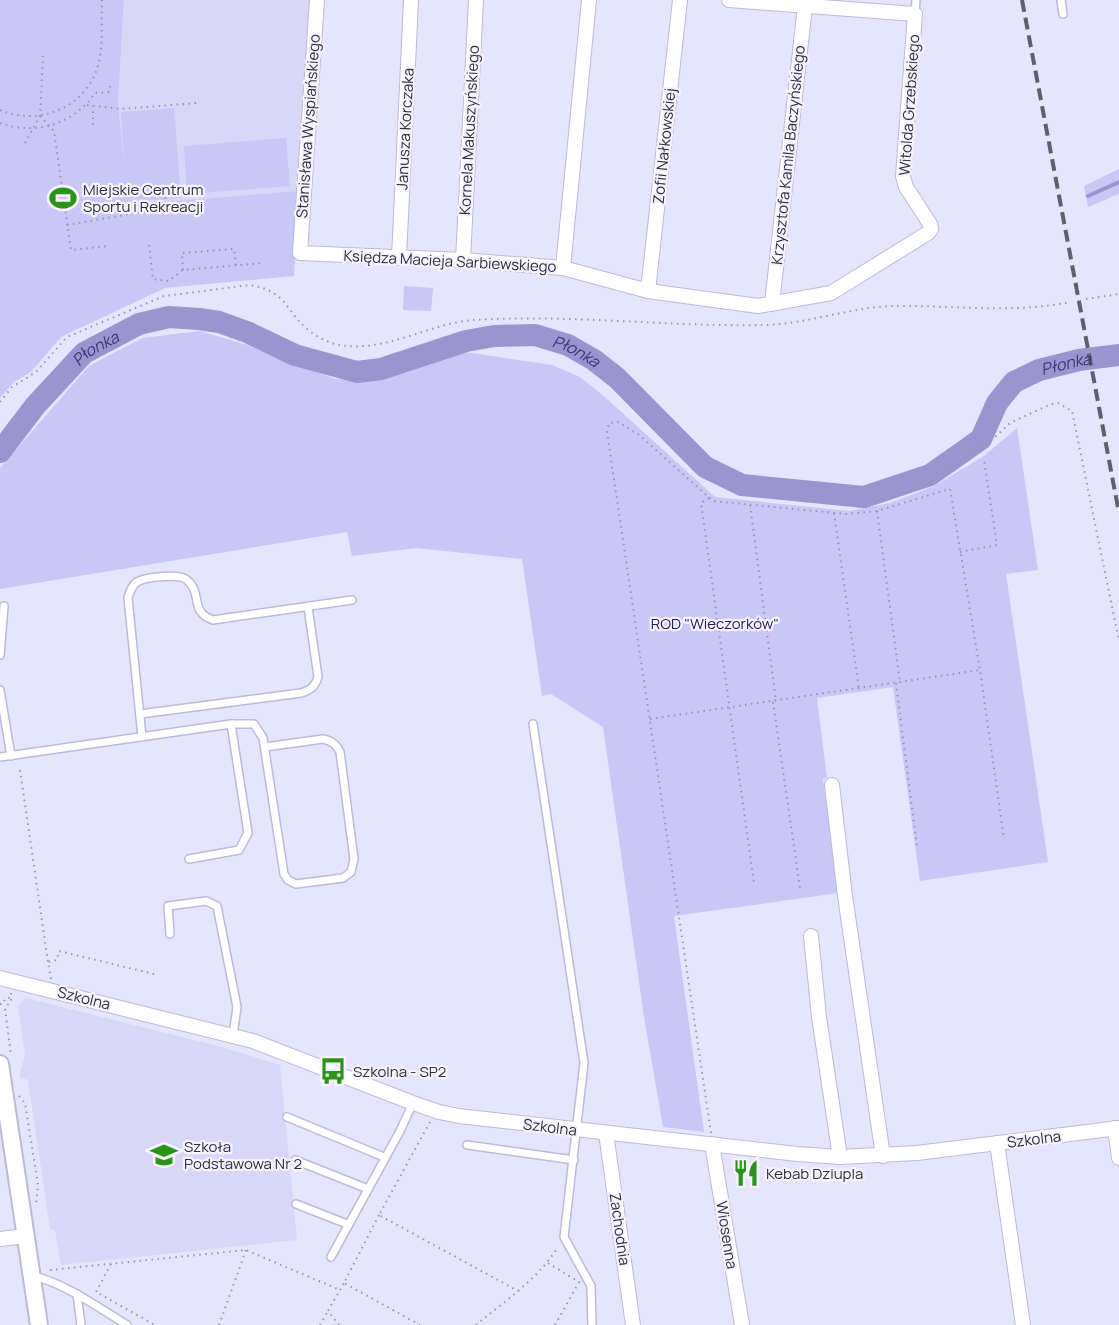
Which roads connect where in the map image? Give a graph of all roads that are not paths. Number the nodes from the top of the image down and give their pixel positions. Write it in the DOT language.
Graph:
graph roads {
  1 [pos="317,0"];
  2 [pos="411,0"];
  3 [pos="476,0"];
  4 [pos="589,0"];
  5 [pos="680,0"];
  6 [pos="729,0"];
  7 [pos="1061,0"];
  8 [pos="805,6"];
  9 [pos="916,7"];
  10 [pos="1063,14"];
  11 [pos="930,224"];
  12 [pos="300,253"];
  13 [pos="399,258"];
  14 [pos="463,260"];
  15 [pos="563,268"];
  16 [pos="648,291"];
  17 [pos="772,304"];
  18 [pos="352,600"];
  19 [pos="4,606"];
  20 [pos="308,607"];
  21 [pos="0,655"];
  22 [pos="0,690"];
  23 [pos="140,714"];
  24 [pos="231,724"];
  25 [pos="533,724"];
  26 [pos="142,737"];
  27 [pos="265,747"];
  28 [pos="10,756"];
  29 [pos="0,757"];
  30 [pos="832,785"];
  31 [pos="189,859"];
  32 [pos="170,934"];
  33 [pos="811,936"];
  34 [pos="0,978"];
  35 [pos="233,1035"];
  36 [pos="0,1064"];
  37 [pos="413,1103"];
  38 [pos="287,1117"];
  39 [pos="1117,1128"];
  40 [pos="577,1130"];
  41 [pos="606,1133"];
  42 [pos="997,1143"];
  43 [pos="712,1144"];
  44 [pos="467,1145"];
  45 [pos="883,1156"];
  46 [pos="384,1157"];
  47 [pos="840,1157"];
  48 [pos="1119,1158"];
  49 [pos="295,1160"];
  50 [pos="574,1160"];
  51 [pos="368,1190"];
  52 [pos="296,1204"];
  53 [pos="347,1224"];
  54 [pos="25,1236"];
  55 [pos="0,1239"];
  56 [pos="331,1257"];
  57 [pos="39,1273"];
  58 [pos="77,1294"];
  59 [pos="39,1325"];
  60 [pos="81,1325"];
  61 [pos="127,1325"];
  62 [pos="592,1325"];
  63 [pos="633,1325"];
  64 [pos="742,1325"];
  65 [pos="1023,1325"];
  1 -- 12 [label="street, Stanisława Wyspiańskiego"];
  2 -- 13 [label="street, Janusza Korczaka"];
  3 -- 14 [label="street, Kornela Makuszyńskiego"];
  4 -- 15 [label="street"];
  5 -- 16 [label="street, Zofii Nałkowskiej"];
  6 -- 8 [label="street"];
  7 -- 10 [label="lane"];
  8 -- 9 [label="street"];
  8 -- 17 [label="street, Krzysztofa Kamila Baczyńskiego"];
  9 -- 11 [label="street, Witolda Grzebskiego"];
  11 -- 17 [label="street, Księdza Macieja Sarbiewskiego"];
  12 -- 13 [label="street, Księdza Macieja Sarbiewskiego"];
  13 -- 14 [label="street, Księdza Macieja Sarbiewskiego"];
  14 -- 15 [label="street, Księdza Macieja Sarbiewskiego"];
  15 -- 16 [label="street, Księdza Macieja Sarbiewskiego"];
  16 -- 17 [label="street, Księdza Macieja Sarbiewskiego"];
  18 -- 20 [label="lane"];
  19 -- 21 [label="lane"];
  20 -- 23 [label="lane"];
  20 -- 23 [label="lane"];
  22 -- 28 [label="lane"];
  23 -- 26 [label="lane"];
  24 -- 26 [label="lane"];
  24 -- 27 [label="lane"];
  24 -- 31 [label="lane"];
  25 -- 40 [label="lane"];
  26 -- 28 [label="lane"];
  27 -- 27 [label="lane"];
  28 -- 29 [label="lane"];
  30 -- 45 [label="street"];
  32 -- 35 [label="lane"];
  33 -- 47 [label="street"];
  34 -- 35 [label="street, Szkolna"];
  35 -- 37 [label="street, Szkolna"];
  36 -- 54 [label="street"];
  37 -- 40 [label="street, Szkolna"];
  37 -- 46 [label="lane"];
  38 -- 46 [label="lane"];
  39 -- 42 [label="street, Szkolna"];
  39 -- 48 [label="street"];
  40 -- 41 [label="street, Szkolna"];
  40 -- 50 [label="lane"];
  41 -- 43 [label="street, Szkolna"];
  41 -- 63 [label="street, Zachodnia"];
  42 -- 45 [label="street, Szkolna"];
  42 -- 65 [label="street"];
  43 -- 47 [label="street, Szkolna"];
  43 -- 64 [label="street, Wiosenna"];
  44 -- 50 [label="lane"];
  45 -- 47 [label="street, Szkolna"];
  46 -- 51 [label="lane"];
  49 -- 51 [label="lane"];
  50 -- 62 [label="lane"];
  51 -- 53 [label="lane"];
  52 -- 53 [label="lane"];
  53 -- 56 [label="lane"];
  54 -- 55 [label="street"];
  54 -- 57 [label="street"];
  57 -- 58 [label="lane"];
  57 -- 59 [label="street"];
  58 -- 60 [label="lane"];
  58 -- 61 [label="lane"];
}
